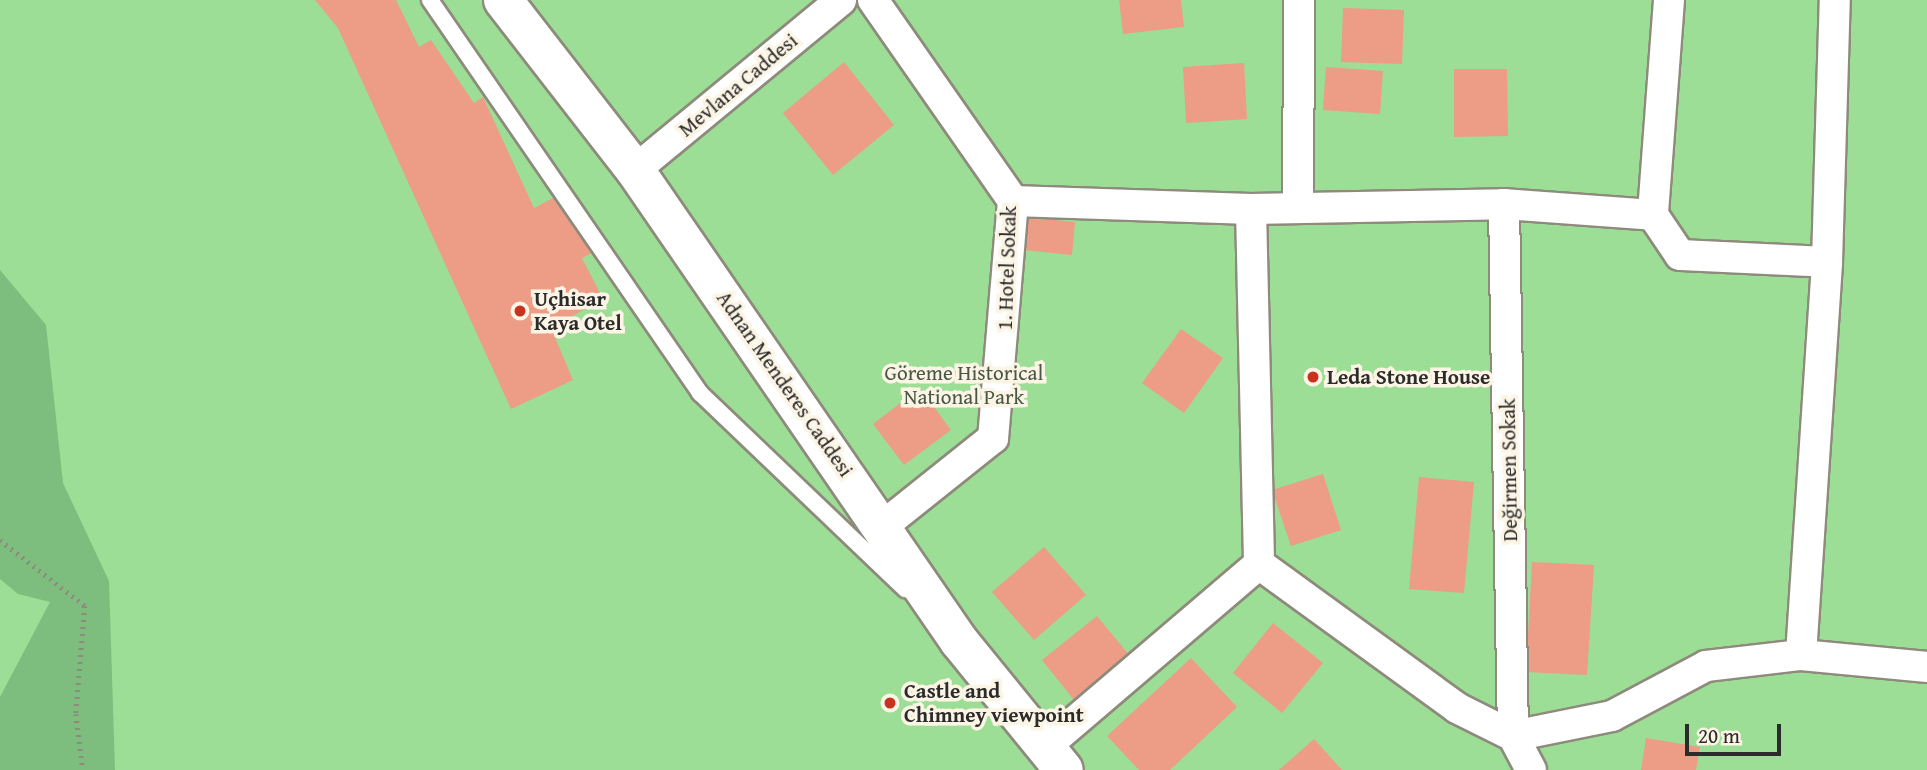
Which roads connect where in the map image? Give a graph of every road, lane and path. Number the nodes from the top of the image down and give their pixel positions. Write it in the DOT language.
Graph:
graph roads {
  1 [pos="430,0"];
  2 [pos="503,0"];
  3 [pos="841,0"];
  4 [pos="873,0"];
  5 [pos="1299,0"];
  6 [pos="1669,0"];
  7 [pos="1835,0"];
  8 [pos="635,170"];
  9 [pos="1013,201"];
  10 [pos="1504,204"];
  11 [pos="1298,208"];
  12 [pos="1251,209"];
  13 [pos="1653,215"];
  14 [pos="1827,262"];
  15 [pos="884,525"];
  16 [pos="0,541"];
  17 [pos="1259,564"];
  18 [pos="959,641"];
  19 [pos="1801,656"];
  20 [pos="1927,667"];
  21 [pos="1513,736"];
  22 [pos="1055,758"];
  23 [pos="83,770"];
  24 [pos="1531,770"];
  1 -- 18 [label="lane"];
  2 -- 8 [label="street, Adnan Menderes Caddesi"];
  3 -- 8 [label="street, Mevlana Caddesi"];
  4 -- 9 [label="street, 1. Hotel Sokak"];
  5 -- 11 [label="street"];
  6 -- 13 [label="street"];
  7 -- 14 [label="street"];
  8 -- 15 [label="street, Adnan Menderes Caddesi"];
  9 -- 12 [label="street"];
  9 -- 15 [label="street, 1. Hotel Sokak"];
  10 -- 11 [label="street"];
  10 -- 13 [label="street"];
  10 -- 21 [label="street, Değirmen Sokak"];
  11 -- 12 [label="street"];
  12 -- 17 [label="street"];
  13 -- 14 [label="street"];
  14 -- 19 [label="street"];
  15 -- 18 [label="street, Adnan Menderes Caddesi"];
  16 -- 23 [label="path"];
  17 -- 21 [label="street"];
  17 -- 22 [label="street"];
  18 -- 22 [label="street, Adnan Menderes Caddesi"];
  19 -- 20 [label="street"];
  19 -- 21 [label="street"];
  21 -- 24 [label="street"];
}
